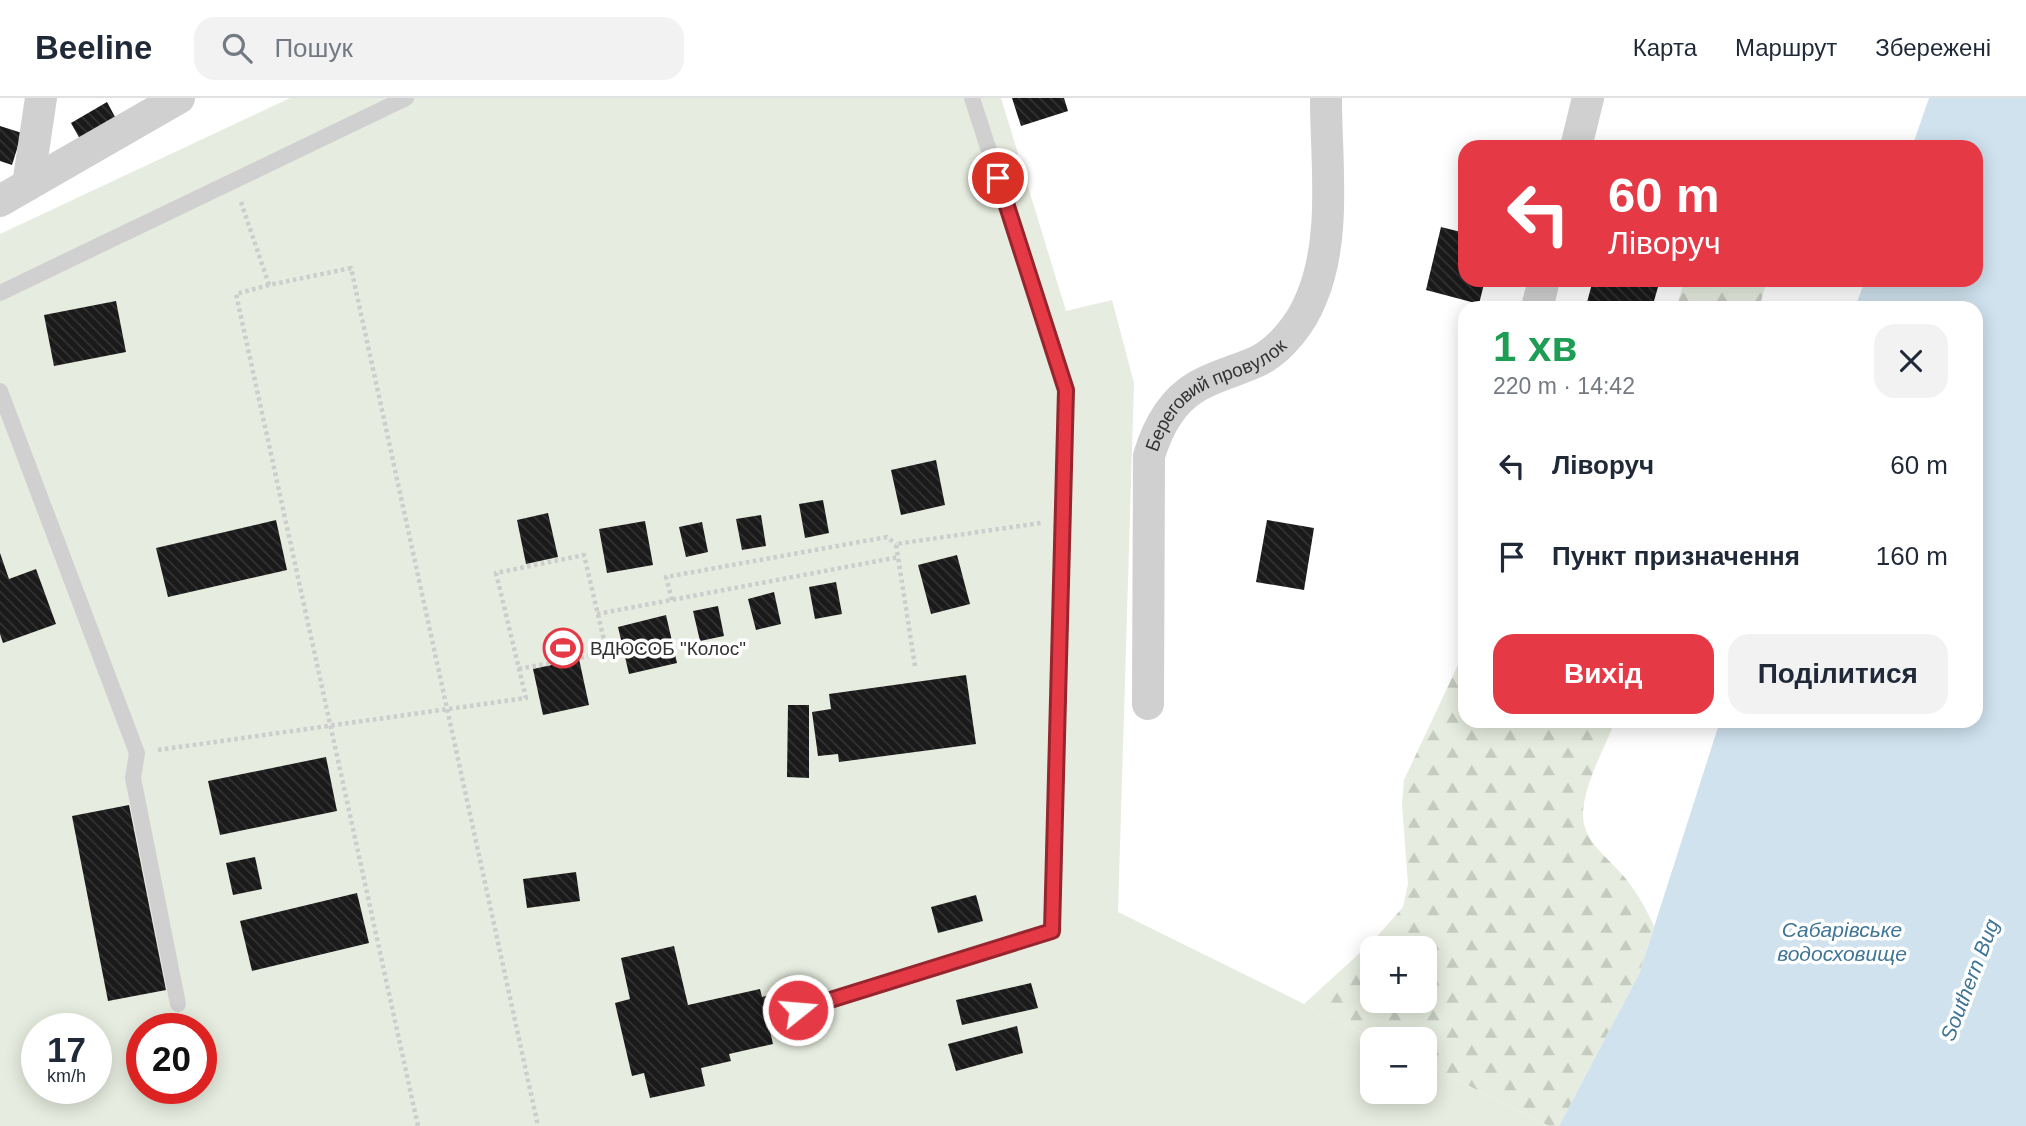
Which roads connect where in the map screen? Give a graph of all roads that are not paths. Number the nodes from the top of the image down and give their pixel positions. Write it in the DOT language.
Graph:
graph roads {
  1 [pos="41,98"];
  2 [pos="179,98"];
  3 [pos="406,98"];
  4 [pos="972,98"];
  5 [pos="1326,98"];
  6 [pos="1588,98"];
  7 [pos="1578,140"];
  8 [pos="28,185"];
  9 [pos="0,201"];
  10 [pos="0,293"];
  11 [pos="0,391"];
  12 [pos="1148,704"];
  13 [pos="178,1004"];
  14 [pos="798,1010"];
  1 -- 8 [label="street"];
  2 -- 8 [label="street"];
  3 -- 10 [label="lane"];
  4 -- 14 [label="lane"];
  5 -- 12 [label="street, Береговий провулок"];
  6 -- 7 [label="street"];
  8 -- 9 [label="street"];
  11 -- 13 [label="lane"];
}
